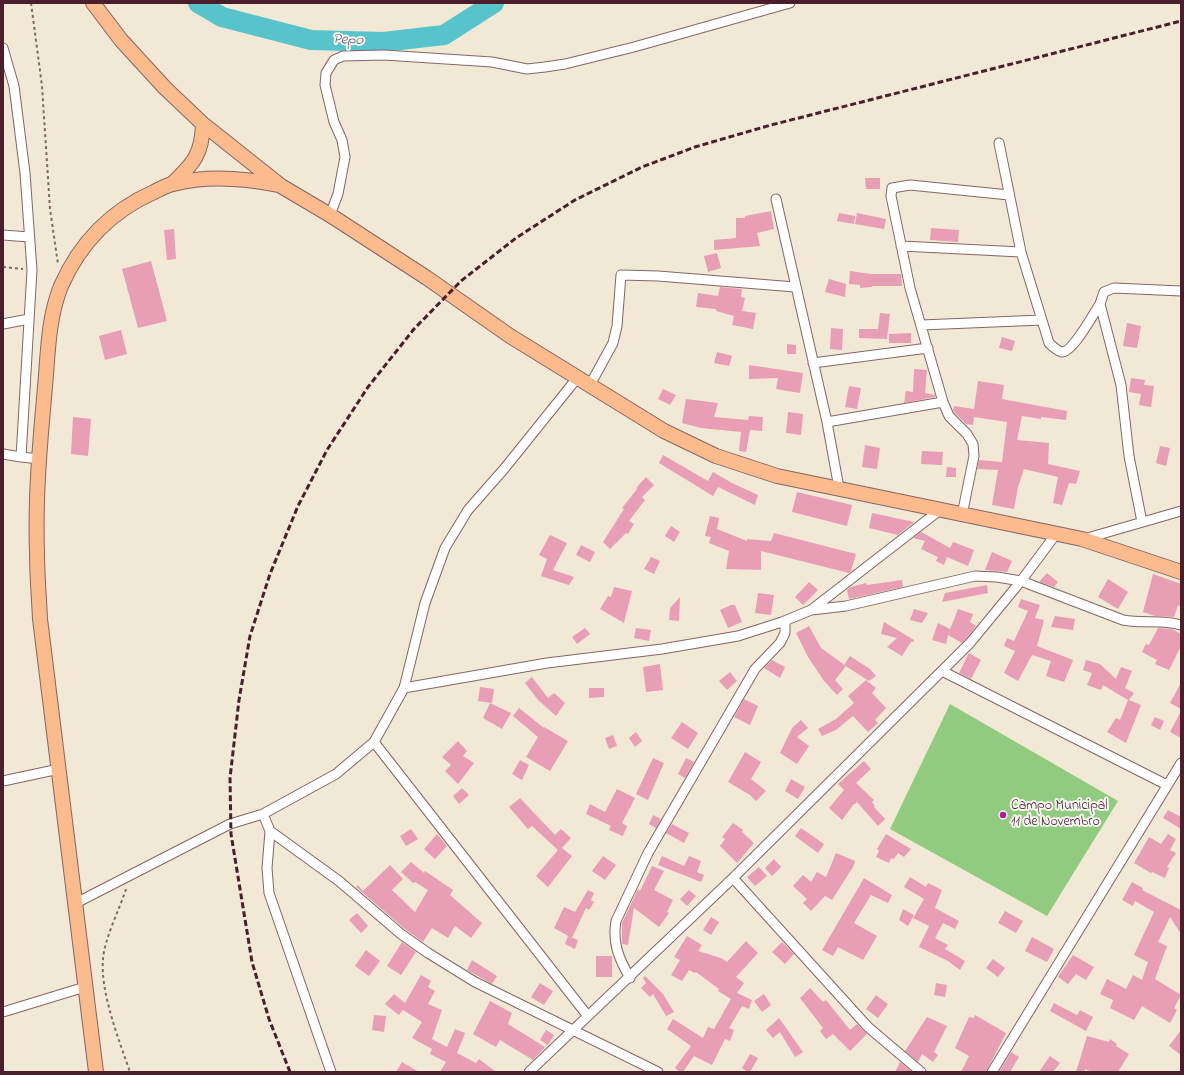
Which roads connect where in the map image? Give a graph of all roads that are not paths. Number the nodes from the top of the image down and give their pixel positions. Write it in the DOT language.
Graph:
graph roads {
  1 [pos="94,3"];
  2 [pos="790,3"];
  3 [pos="3,48"];
  4 [pos="202,124"];
  5 [pos="999,143"];
  6 [pos="172,184"];
  7 [pos="281,186"];
  8 [pos="1009,195"];
  9 [pos="776,199"];
  10 [pos="330,215"];
  11 [pos="3,235"];
  12 [pos="29,237"];
  13 [pos="901,246"];
  14 [pos="1021,252"];
  15 [pos="796,286"];
  16 [pos="1181,291"];
  17 [pos="1100,304"];
  18 [pos="29,319"];
  19 [pos="1042,320"];
  20 [pos="3,324"];
  21 [pos="921,325"];
  22 [pos="928,348"];
  23 [pos="813,363"];
  24 [pos="578,377"];
  25 [pos="590,385"];
  26 [pos="944,402"];
  27 [pos="826,422"];
  28 [pos="3,454"];
  29 [pos="21,457"];
  30 [pos="40,459"];
  31 [pos="839,488"];
  32 [pos="940,510"];
  33 [pos="1181,512"];
  34 [pos="962,515"];
  35 [pos="1142,522"];
  36 [pos="1056,534"];
  37 [pos="1082,540"];
  38 [pos="1181,572"];
  39 [pos="1021,581"];
  40 [pos="811,610"];
  41 [pos="785,621"];
  42 [pos="1181,625"];
  43 [pos="942,671"];
  44 [pos="404,688"];
  45 [pos="374,742"];
  46 [pos="1181,763"];
  47 [pos="59,769"];
  48 [pos="3,781"];
  49 [pos="1167,785"];
  50 [pos="263,814"];
  51 [pos="270,831"];
  52 [pos="734,878"];
  53 [pos="74,904"];
  54 [pos="630,978"];
  55 [pos="85,986"];
  56 [pos="3,1012"];
  57 [pos="587,1015"];
  58 [pos="573,1030"];
  59 [pos="96,1072"];
  60 [pos="331,1072"];
  61 [pos="529,1072"];
  62 [pos="658,1072"];
  63 [pos="921,1072"];
  64 [pos="992,1072"];
  1 -- 4 [label="main road"];
  2 -- 10 [label="street"];
  3 -- 12 [label="street"];
  4 -- 6 [label="main road"];
  4 -- 7 [label="main road"];
  5 -- 8 [label="street"];
  6 -- 7 [label="main road"];
  6 -- 30 [label="main road"];
  7 -- 10 [label="main road"];
  8 -- 13 [label="street"];
  8 -- 14 [label="street"];
  9 -- 15 [label="street"];
  10 -- 24 [label="main road"];
  11 -- 12 [label="street"];
  12 -- 18 [label="street"];
  13 -- 14 [label="street"];
  13 -- 21 [label="street"];
  14 -- 19 [label="street"];
  15 -- 23 [label="street"];
  15 -- 25 [label="street"];
  16 -- 17 [label="street"];
  17 -- 19 [label="street"];
  17 -- 35 [label="street"];
  18 -- 20 [label="street"];
  18 -- 29 [label="street"];
  19 -- 21 [label="street"];
  21 -- 22 [label="street"];
  22 -- 23 [label="street"];
  22 -- 26 [label="street"];
  23 -- 27 [label="street"];
  24 -- 25 [label="main road"];
  24 -- 44 [label="street"];
  25 -- 31 [label="main road"];
  26 -- 27 [label="street"];
  26 -- 34 [label="street"];
  27 -- 31 [label="street"];
  28 -- 29 [label="street"];
  29 -- 30 [label="street"];
  30 -- 47 [label="main road"];
  31 -- 32 [label="main road"];
  32 -- 34 [label="main road"];
  32 -- 40 [label="street"];
  33 -- 35 [label="street"];
  34 -- 36 [label="main road"];
  35 -- 37 [label="street"];
  36 -- 37 [label="main road"];
  36 -- 39 [label="street"];
  37 -- 38 [label="main road"];
  39 -- 40 [label="street"];
  39 -- 42 [label="street"];
  39 -- 43 [label="street"];
  40 -- 41 [label="street"];
  41 -- 44 [label="street"];
  41 -- 54 [label="street"];
  43 -- 49 [label="street"];
  43 -- 52 [label="street"];
  44 -- 45 [label="street"];
  45 -- 50 [label="street"];
  45 -- 57 [label="street"];
  46 -- 49 [label="street"];
  47 -- 48 [label="street"];
  47 -- 53 [label="main road"];
  49 -- 64 [label="street"];
  50 -- 51 [label="street"];
  50 -- 53 [label="street"];
  51 -- 58 [label="street"];
  51 -- 60 [label="street"];
  52 -- 54 [label="street"];
  52 -- 63 [label="street"];
  53 -- 55 [label="main road"];
  54 -- 57 [label="street"];
  55 -- 56 [label="street"];
  55 -- 59 [label="main road"];
  57 -- 58 [label="street"];
  58 -- 61 [label="street"];
  58 -- 62 [label="street"];
}
